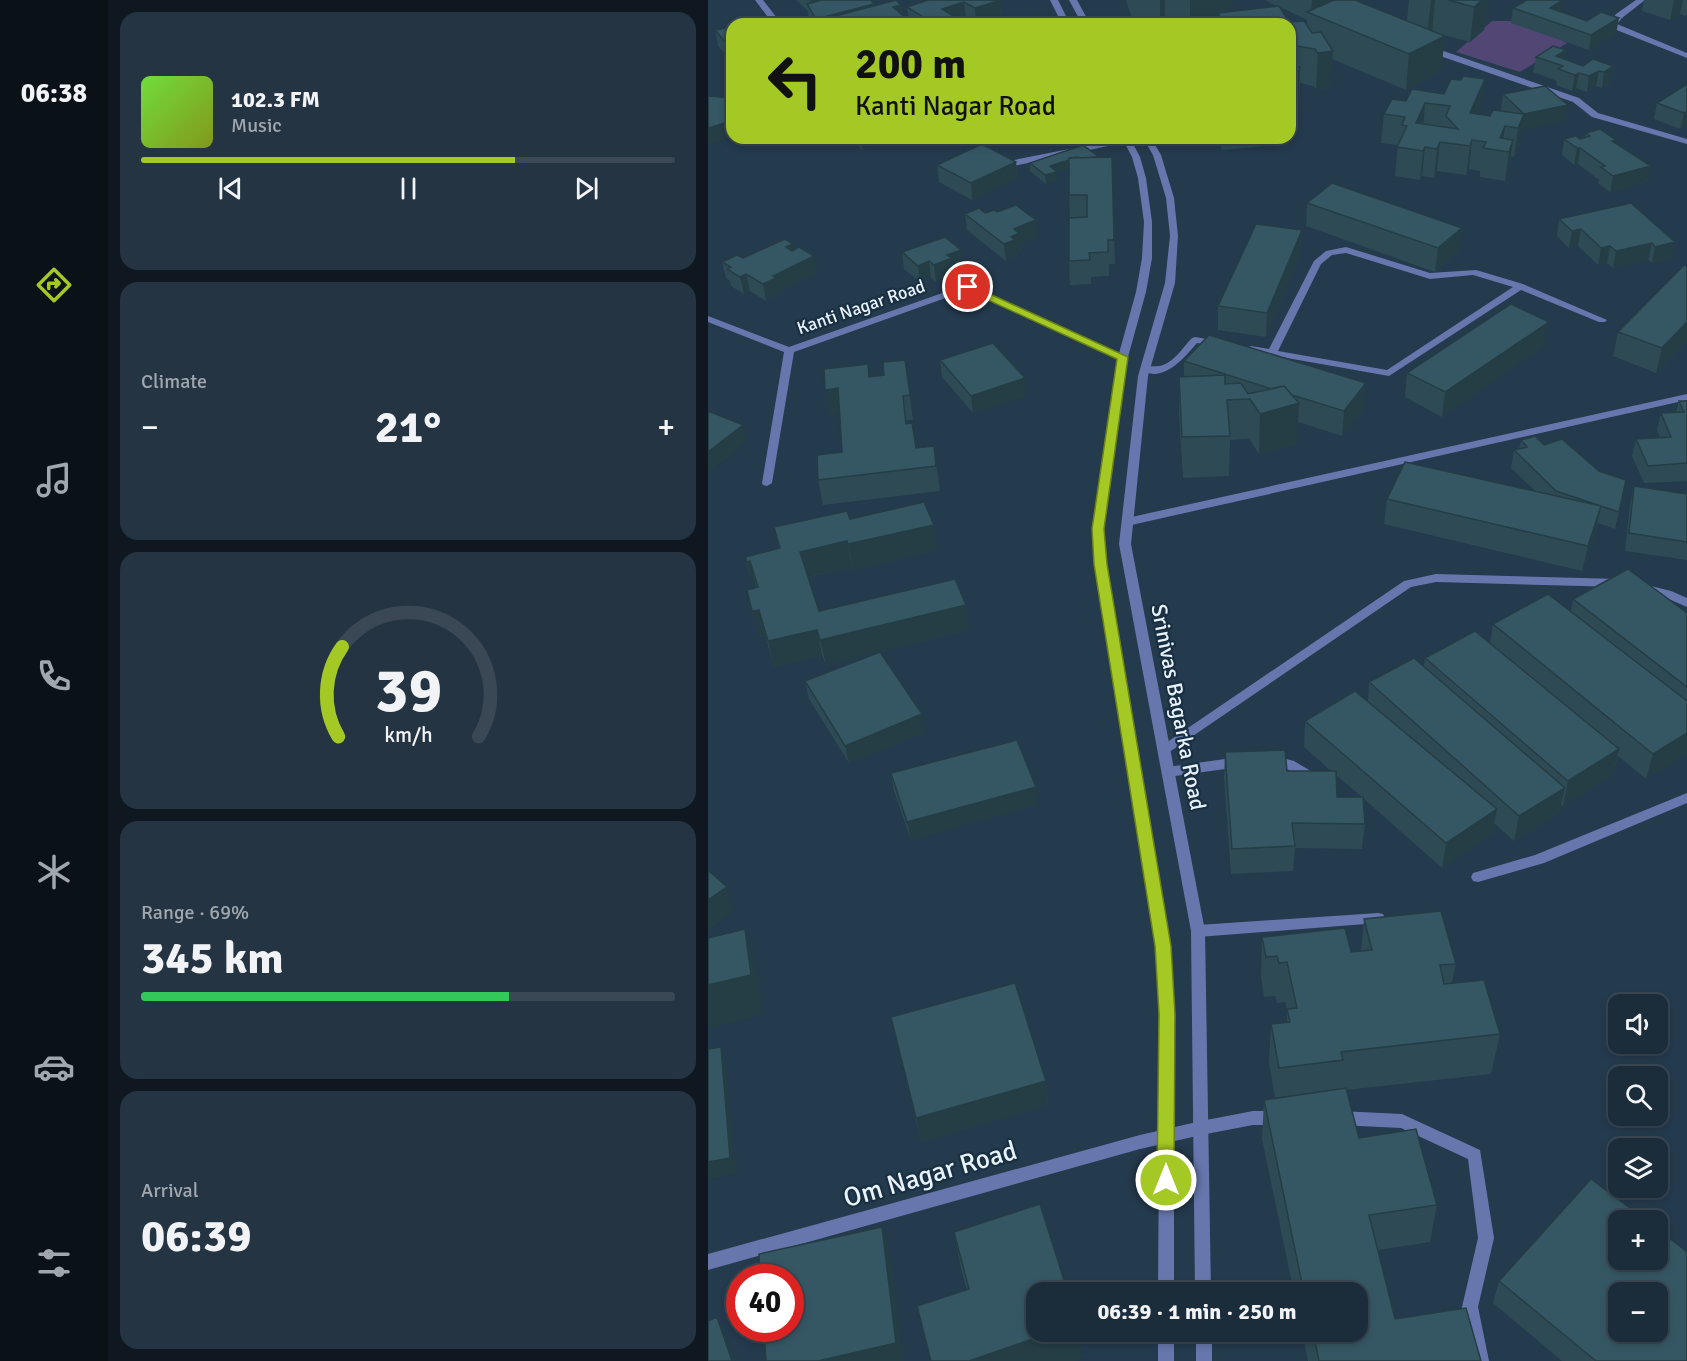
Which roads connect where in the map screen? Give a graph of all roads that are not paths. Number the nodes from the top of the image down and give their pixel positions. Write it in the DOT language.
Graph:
graph roads {
  1 [pos="759,0"];
  2 [pos="1054,0"];
  3 [pos="1073,0"];
  4 [pos="1641,0"];
  5 [pos="773,18"];
  6 [pos="1063,18"];
  7 [pos="1083,18"];
  8 [pos="1424,47"];
  9 [pos="1687,56"];
  10 [pos="1687,142"];
  11 [pos="1103,144"];
  12 [pos="1130,144"];
  13 [pos="1151,144"];
  14 [pos="1157,155"];
  15 [pos="1136,157"];
  16 [pos="1009,164"];
  17 [pos="1520,286"];
  18 [pos="708,319"];
  19 [pos="1602,320"];
  20 [pos="1228,345"];
  21 [pos="1239,347"];
  22 [pos="789,350"];
  23 [pos="1272,353"];
  24 [pos="1122,357"];
  25 [pos="1145,369"];
  26 [pos="1687,397"];
  27 [pos="767,483"];
  28 [pos="1127,522"];
  29 [pos="1687,603"];
  30 [pos="1164,750"];
  31 [pos="1168,772"];
  32 [pos="1323,785"];
  33 [pos="1687,798"];
  34 [pos="1478,877"];
  35 [pos="1385,918"];
  36 [pos="1198,931"];
  37 [pos="1288,1118"];
  38 [pos="1323,1118"];
  39 [pos="1201,1128"];
  40 [pos="1166,1135"];
  41 [pos="708,1262"];
  42 [pos="1166,1282"];
  43 [pos="1203,1282"];
  44 [pos="1166,1342"];
  45 [pos="1204,1342"];
  46 [pos="1166,1361"];
  47 [pos="1204,1361"];
  48 [pos="1481,1361"];
  1 -- 5 [label="street"];
  2 -- 6 [label="street"];
  3 -- 7 [label="street"];
  4 -- 9 [label="street"];
  8 -- 10 [label="street"];
  11 -- 16 [label="street"];
  12 -- 15 [label="street"];
  13 -- 14 [label="street, Srinivas Bagarka Road"];
  14 -- 15 [label="street"];
  14 -- 25 [label="street, Srinivas Bagarka Road"];
  15 -- 24 [label="street"];
  17 -- 19 [label="street"];
  17 -- 23 [label="street"];
  17 -- 23 [label="street"];
  18 -- 22 [label="street, Kanti Nagar Road"];
  20 -- 25 [label="street"];
  21 -- 23 [label="street"];
  22 -- 24 [label="street, Kanti Nagar Road"];
  22 -- 27 [label="street"];
  24 -- 40 [label="street"];
  25 -- 28 [label="street, Srinivas Bagarka Road"];
  26 -- 28 [label="street"];
  28 -- 30 [label="street, Srinivas Bagarka Road"];
  29 -- 30 [label="street"];
  30 -- 31 [label="street, Srinivas Bagarka Road"];
  31 -- 32 [label="street"];
  31 -- 36 [label="street, Srinivas Bagarka Road"];
  33 -- 34 [label="street"];
  35 -- 36 [label="street"];
  36 -- 39 [label="street, Srinivas Bagarka Road"];
  37 -- 39 [label="street, Om Nagar Road"];
  38 -- 48 [label="street"];
  39 -- 40 [label="street, Om Nagar Road"];
  39 -- 43 [label="street, Srinivas Bagarka Road"];
  40 -- 41 [label="street, Om Nagar Road"];
  40 -- 42 [label="street"];
  44 -- 46 [label="street"];
  45 -- 47 [label="street"];
}
